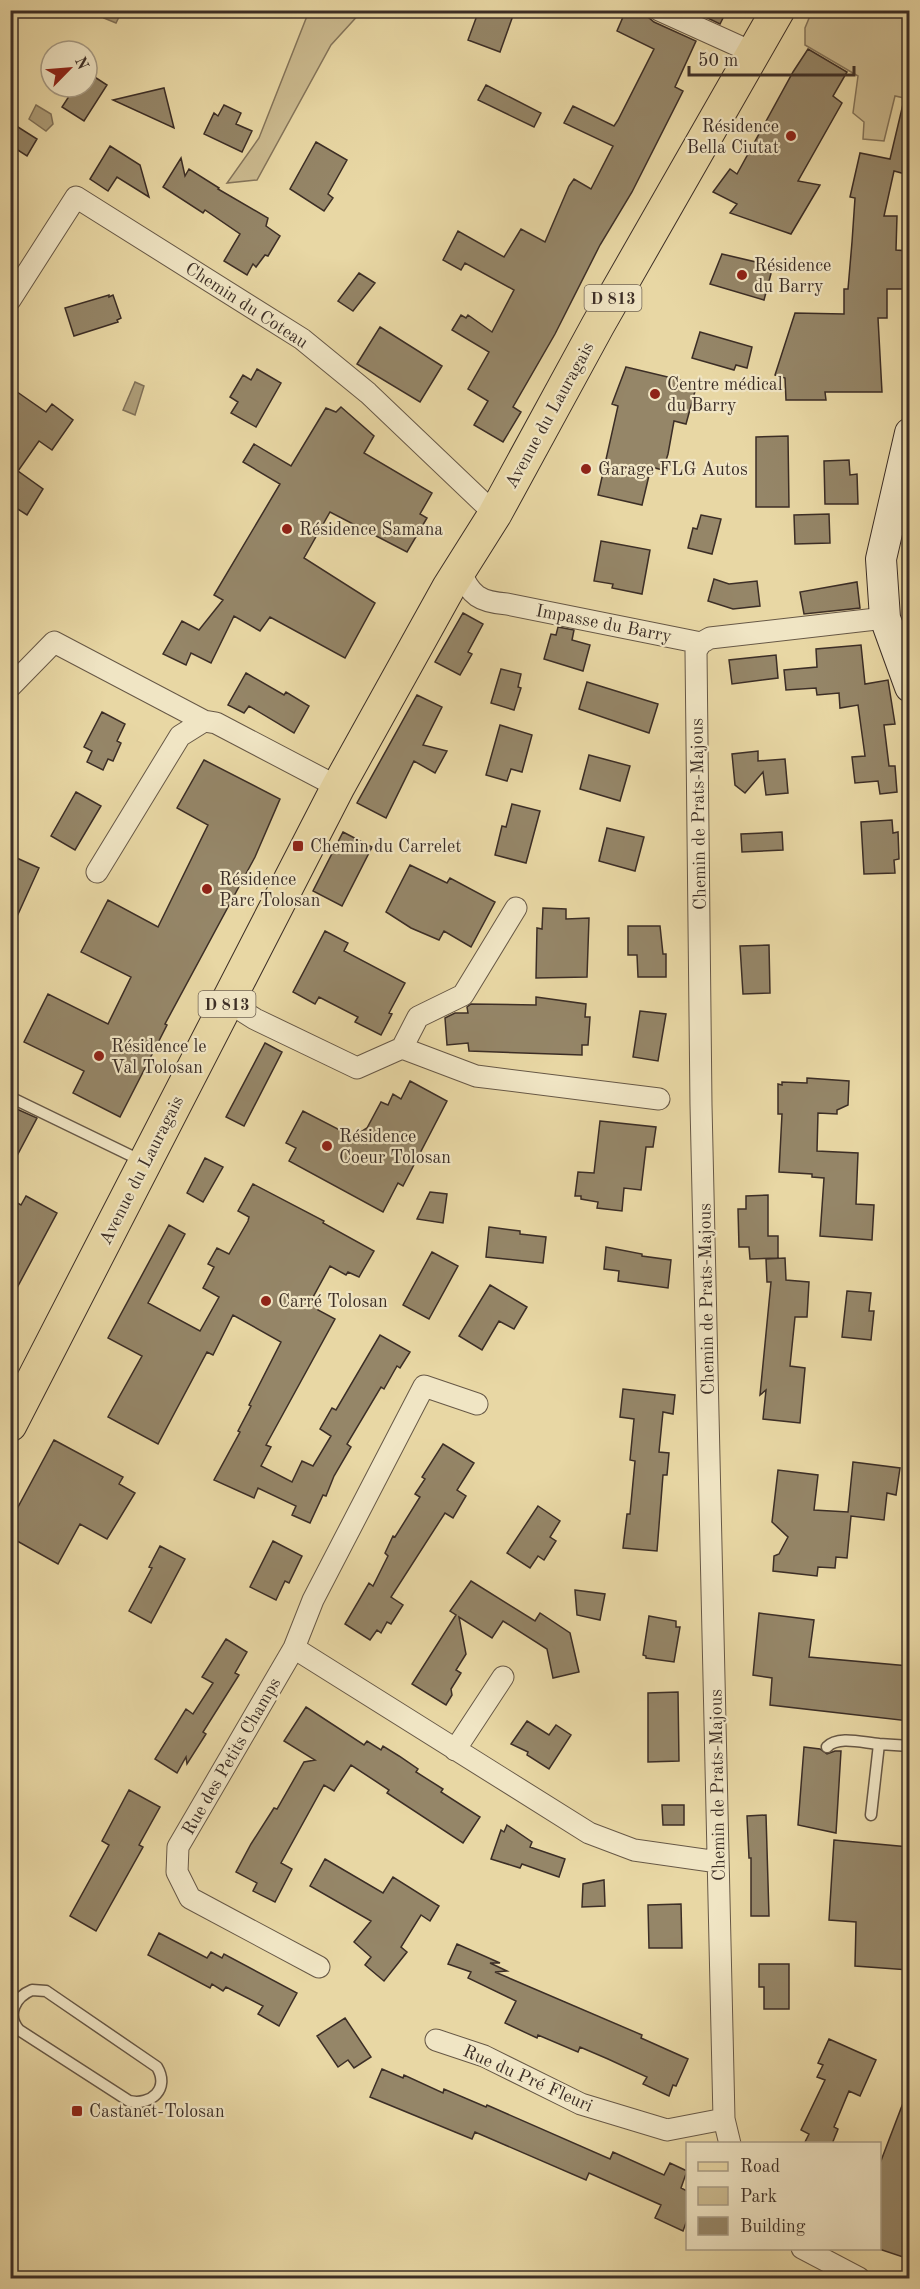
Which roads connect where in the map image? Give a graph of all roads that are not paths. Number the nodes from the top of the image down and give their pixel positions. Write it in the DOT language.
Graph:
graph roads {
  1 [pos="659,10"];
  2 [pos="778,10"];
  3 [pos="754,53"];
  4 [pos="10,300"];
  5 [pos="909,433"];
  6 [pos="495,514"];
  7 [pos="460,570"];
  8 [pos="885,618"];
  9 [pos="701,643"];
  10 [pos="10,687"];
  11 [pos="909,687"];
  12 [pos="204,721"];
  13 [pos="338,788"];
  14 [pos="97,872"];
  15 [pos="516,908"];
  16 [pos="228,1002"];
  17 [pos="402,1048"];
  18 [pos="10,1096"];
  19 [pos="659,1099"];
  20 [pos="146,1162"];
  21 [pos="477,1404"];
  22 [pos="10,1425"];
  23 [pos="294,1648"];
  24 [pos="503,1677"];
  25 [pos="879,1744"];
  26 [pos="909,1746"];
  27 [pos="827,1747"];
  28 [pos="455,1750"];
  29 [pos="872,1815"];
  30 [pos="718,1862"];
  31 [pos="319,1966"];
  32 [pos="12,2021"];
  33 [pos="436,2040"];
  34 [pos="724,2120"];
  35 [pos="730,2142"];
  36 [pos="806,2250"];
  37 [pos="860,2278"];
  1 -- 3 [label="street"];
  2 -- 3 [label="main road, Avenue du Lauragais / D 813"];
  3 -- 6 [label="main road, Avenue du Lauragais / D 813"];
  4 -- 6 [label="street, Chemin du Coteau"];
  5 -- 8 [label="street"];
  6 -- 7 [label="main road, Avenue du Lauragais / D 813"];
  7 -- 9 [label="street, Impasse du Barry"];
  7 -- 13 [label="main road, Avenue du Lauragais / D 813"];
  8 -- 9 [label="street"];
  8 -- 11 [label="street"];
  9 -- 30 [label="street, Chemin de Prats-Majous"];
  10 -- 12 [label="street"];
  12 -- 13 [label="street"];
  12 -- 14 [label="street"];
  13 -- 16 [label="main road, Avenue du Lauragais / D 813"];
  15 -- 17 [label="street"];
  16 -- 17 [label="street"];
  16 -- 20 [label="main road, Avenue du Lauragais / D 813"];
  17 -- 19 [label="street"];
  18 -- 20 [label="lane"];
  20 -- 22 [label="main road, Avenue du Lauragais / D 813"];
  21 -- 23 [label="street, Rue des Petits Champs"];
  23 -- 28 [label="street"];
  23 -- 31 [label="street, Rue des Petits Champs"];
  24 -- 28 [label="street"];
  25 -- 26 [label="lane"];
  25 -- 27 [label="lane"];
  25 -- 29 [label="lane"];
  28 -- 30 [label="street"];
  30 -- 34 [label="street, Chemin de Prats-Majous"];
  32 -- 32 [label="lane"];
  33 -- 34 [label="street, Rue du Pré Fleuri"];
  34 -- 35 [label="street, Chemin de Prats-Majous"];
  36 -- 37 [label="street"];
}
